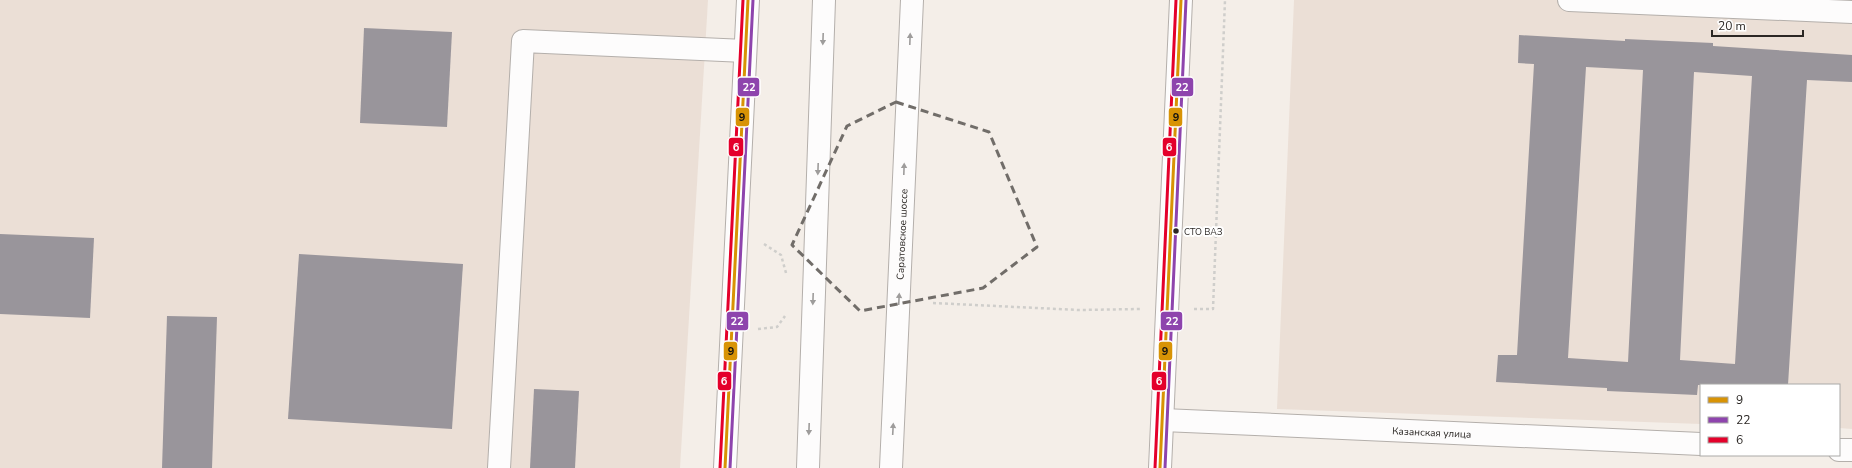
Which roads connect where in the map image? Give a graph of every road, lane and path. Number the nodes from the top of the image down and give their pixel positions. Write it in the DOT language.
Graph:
graph roads {
  1 [pos="748,0"];
  2 [pos="824,0"];
  3 [pos="912,0"];
  4 [pos="1181,0"];
  5 [pos="1225,0"];
  6 [pos="1569,0"];
  7 [pos="1852,12"];
  8 [pos="745,51"];
  9 [pos="736,226"];
  10 [pos="787,275"];
  11 [pos="933,303"];
  12 [pos="1213,309"];
  13 [pos="1078,310"];
  14 [pos="1162,420"];
  15 [pos="1700,444"];
  16 [pos="1840,450"];
  17 [pos="1852,450"];
  18 [pos="499,468"];
  19 [pos="725,468"];
  20 [pos="808,468"];
  21 [pos="891,468"];
  22 [pos="1160,468"];
  1 -- 8 [label="main road"];
  2 -- 20 [label="main road, one-way"];
  21 -- 3 [label="main road, Саратовское шоссе, one-way"];
  4 -- 14 [label="main road"];
  5 -- 12 [label="path"];
  6 -- 7 [label="main road"];
  8 -- 9 [label="main road"];
  8 -- 18 [label="main road"];
  9 -- 10 [label="path"];
  9 -- 19 [label="main road"];
  11 -- 13 [label="path"];
  14 -- 15 [label="main road, Казанская улица"];
  14 -- 22 [label="main road"];
  16 -- 17 [label="main road"];
}
